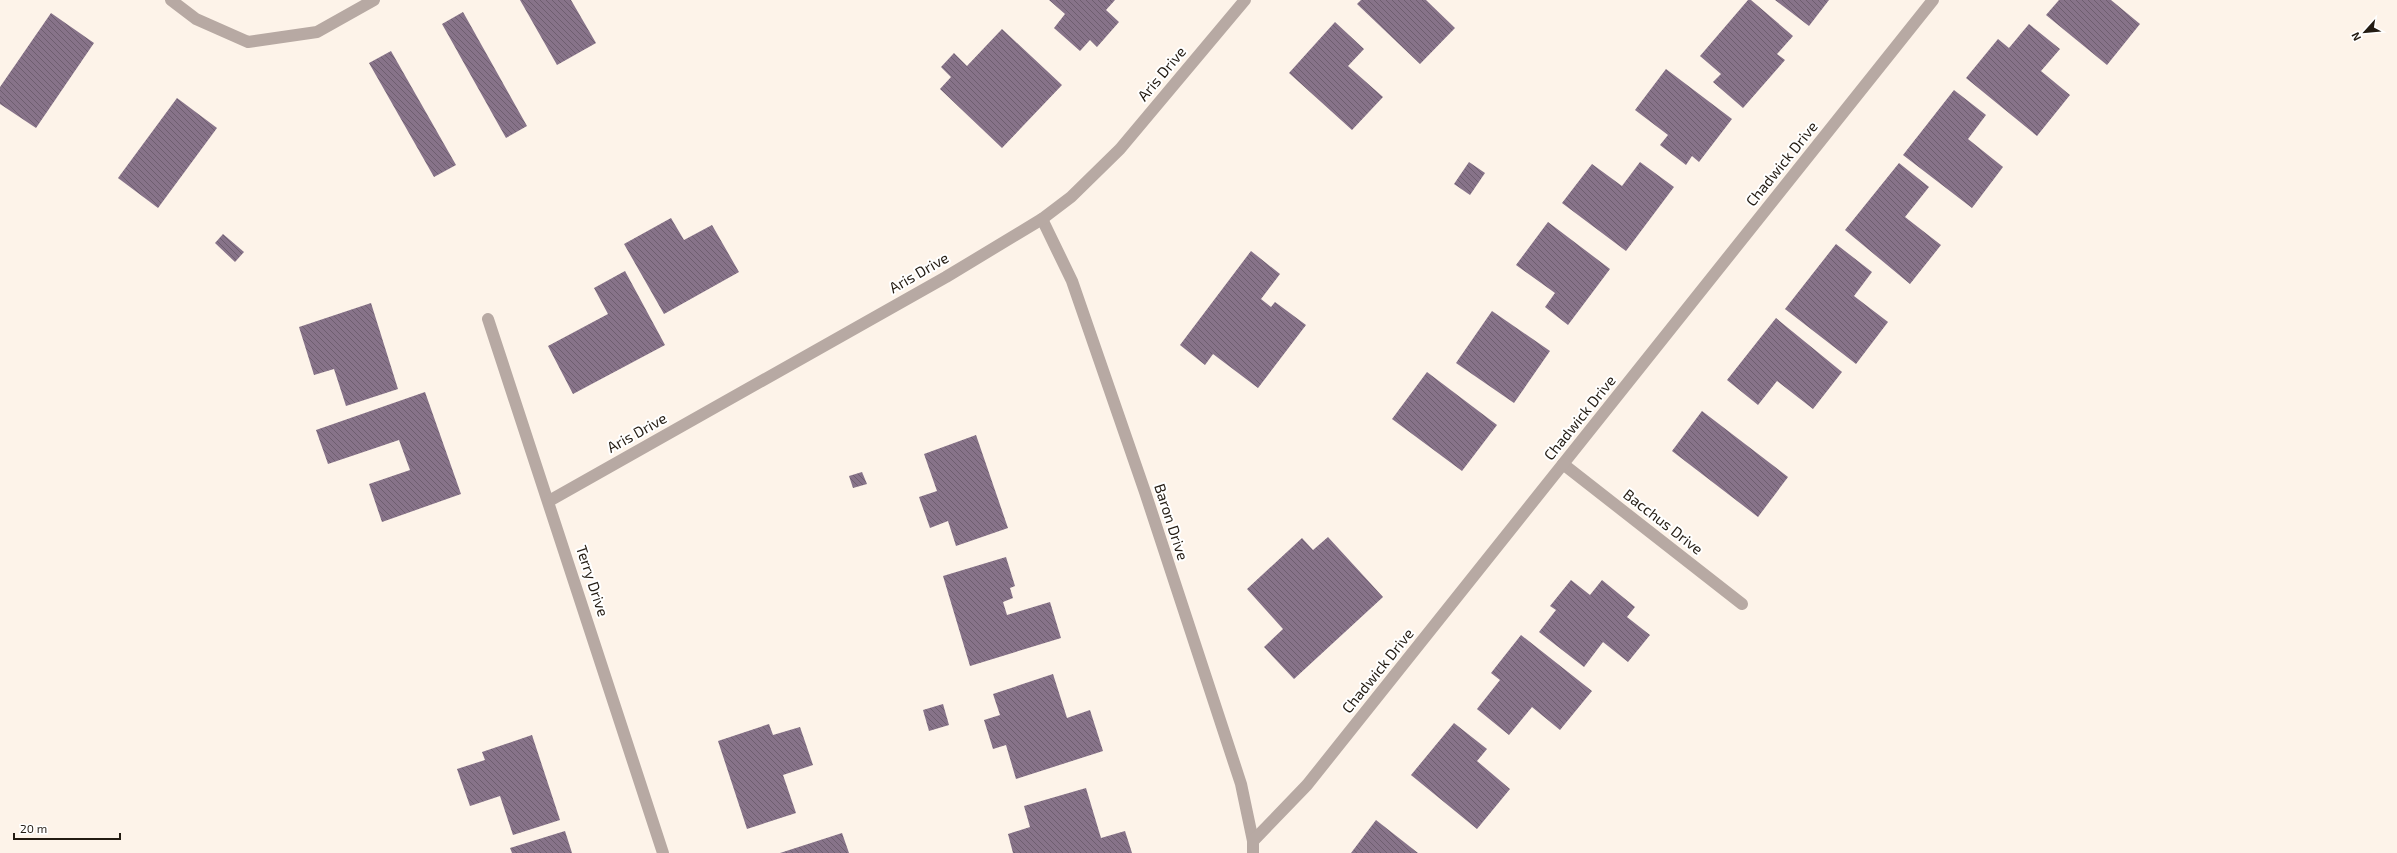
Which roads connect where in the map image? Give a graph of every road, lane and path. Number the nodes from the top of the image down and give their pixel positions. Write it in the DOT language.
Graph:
graph roads {
  1 [pos="171,0"];
  2 [pos="374,0"];
  3 [pos="1245,0"];
  4 [pos="1933,0"];
  5 [pos="1042,219"];
  6 [pos="488,319"];
  7 [pos="1563,464"];
  8 [pos="549,501"];
  9 [pos="1742,604"];
  10 [pos="1253,847"];
  11 [pos="663,853"];
  1 -- 2 [label="street"];
  3 -- 5 [label="street, Aris Drive"];
  4 -- 7 [label="street, Chadwick Drive"];
  5 -- 8 [label="street, Aris Drive"];
  5 -- 10 [label="street, Baron Drive"];
  6 -- 8 [label="street, Terry Drive"];
  7 -- 9 [label="street, Bacchus Drive"];
  7 -- 10 [label="street, Chadwick Drive"];
  8 -- 11 [label="street, Terry Drive"];
}
